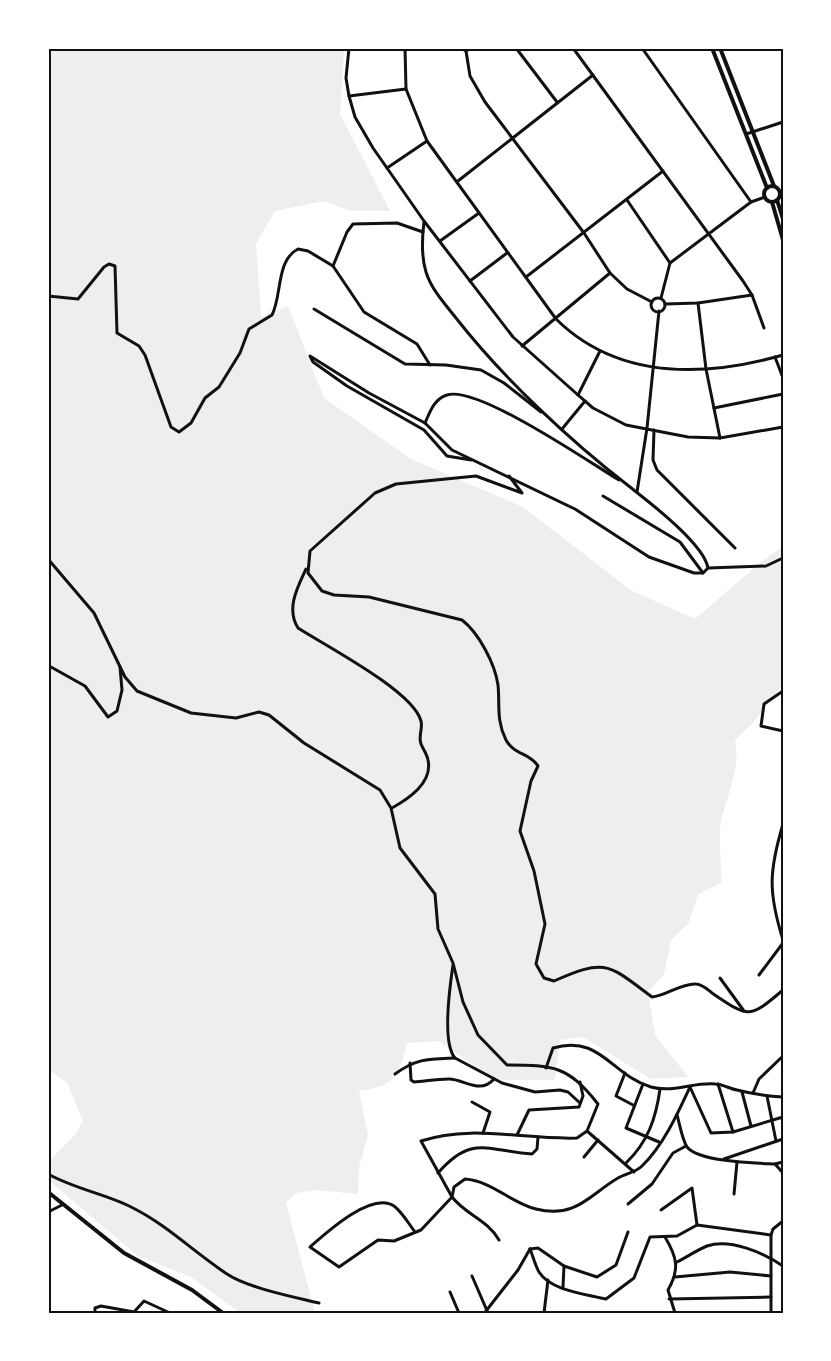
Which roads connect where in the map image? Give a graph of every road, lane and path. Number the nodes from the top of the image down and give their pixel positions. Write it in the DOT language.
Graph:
graph roads {
  1 [pos="349,48"];
  2 [pos="405,48"];
  3 [pos="461,48"];
  4 [pos="471,48"];
  5 [pos="516,48"];
  6 [pos="573,48"];
  7 [pos="642,48"];
  8 [pos="712,48"];
  9 [pos="720,48"];
  10 [pos="466,51"];
  11 [pos="593,75"];
  12 [pos="406,89"];
  13 [pos="349,96"];
  14 [pos="557,102"];
  15 [pos="783,122"];
  16 [pos="754,132"];
  17 [pos="746,134"];
  18 [pos="512,137"];
  19 [pos="427,141"];
  20 [pos="387,168"];
  21 [pos="663,171"];
  22 [pos="457,182"];
  23 [pos="774,186"];
  24 [pos="767,188"];
  25 [pos="782,192"];
  26 [pos="765,197"];
  27 [pos="627,200"];
  28 [pos="777,200"];
  29 [pos="751,202"];
  30 [pos="772,202"];
  31 [pos="479,213"];
  32 [pos="783,219"];
  33 [pos="424,221"];
  34 [pos="423,232"];
  35 [pos="584,233"];
  36 [pos="709,235"];
  37 [pos="783,240"];
  38 [pos="440,242"];
  39 [pos="507,252"];
  40 [pos="670,263"];
  41 [pos="333,266"];
  42 [pos="610,273"];
  43 [pos="526,277"];
  44 [pos="470,281"];
  45 [pos="752,295"];
  46 [pos="48,296"];
  47 [pos="661,298"];
  48 [pos="652,302"];
  49 [pos="698,303"];
  50 [pos="665,304"];
  51 [pos="314,309"];
  52 [pos="659,311"];
  53 [pos="556,319"];
  54 [pos="764,328"];
  55 [pos="522,346"];
  56 [pos="600,351"];
  57 [pos="783,355"];
  58 [pos="776,357"];
  59 [pos="430,364"];
  60 [pos="652,368"];
  61 [pos="706,369"];
  62 [pos="783,378"];
  63 [pos="783,394"];
  64 [pos="578,395"];
  65 [pos="585,401"];
  66 [pos="714,408"];
  67 [pos="545,415"];
  68 [pos="425,423"];
  69 [pos="783,427"];
  70 [pos="646,428"];
  71 [pos="562,429"];
  72 [pos="654,430"];
  73 [pos="720,438"];
  74 [pos="471,460"];
  75 [pos="509,476"];
  76 [pos="628,486"];
  77 [pos="637,492"];
  78 [pos="603,496"];
  79 [pos="735,548"];
  80 [pos="783,558"];
  81 [pos="48,559"];
  82 [pos="708,568"];
  83 [pos="306,569"];
  84 [pos="703,573"];
  85 [pos="120,665"];
  86 [pos="51,667"];
  87 [pos="783,691"];
  88 [pos="783,731"];
  89 [pos="392,808"];
  90 [pos="783,824"];
  91 [pos="783,941"];
  92 [pos="453,963"];
  93 [pos="759,975"];
  94 [pos="720,978"];
  95 [pos="783,990"];
  96 [pos="745,1012"];
  97 [pos="783,1056"];
  98 [pos="455,1058"];
  99 [pos="410,1063"];
  100 [pos="546,1068"];
  101 [pos="625,1073"];
  102 [pos="395,1074"];
  103 [pos="494,1079"];
  104 [pos="579,1080"];
  105 [pos="643,1084"];
  106 [pos="718,1084"];
  107 [pos="690,1087"];
  108 [pos="660,1089"];
  109 [pos="742,1092"];
  110 [pos="753,1094"];
  111 [pos="767,1096"];
  112 [pos="783,1097"];
  113 [pos="472,1102"];
  114 [pos="580,1103"];
  115 [pos="633,1106"];
  116 [pos="677,1115"];
  117 [pos="783,1117"];
  118 [pos="772,1120"];
  119 [pos="751,1126"];
  120 [pos="587,1131"];
  121 [pos="733,1132"];
  122 [pos="483,1133"];
  123 [pos="517,1135"];
  124 [pos="538,1137"];
  125 [pos="647,1137"];
  126 [pos="783,1139"];
  127 [pos="598,1140"];
  128 [pos="776,1141"];
  129 [pos="659,1142"];
  130 [pos="686,1146"];
  131 [pos="584,1157"];
  132 [pos="723,1160"];
  133 [pos="737,1162"];
  134 [pos="626,1163"];
  135 [pos="782,1163"];
  136 [pos="775,1164"];
  137 [pos="634,1172"];
  138 [pos="438,1173"];
  139 [pos="783,1173"];
  140 [pos="48,1174"];
  141 [pos="49,1194"];
  142 [pos="734,1194"];
  143 [pos="452,1197"];
  144 [pos="62,1204"];
  145 [pos="628,1204"];
  146 [pos="661,1210"];
  147 [pos="48,1212"];
  148 [pos="783,1221"];
  149 [pos="697,1225"];
  150 [pos="415,1232"];
  151 [pos="628,1232"];
  152 [pos="771,1235"];
  153 [pos="664,1236"];
  154 [pos="499,1240"];
  155 [pos="530,1249"];
  156 [pos="771,1257"];
  157 [pos="677,1262"];
  158 [pos="564,1266"];
  159 [pos="783,1266"];
  160 [pos="472,1276"];
  161 [pos="771,1276"];
  162 [pos="675,1277"];
  163 [pos="548,1280"];
  164 [pos="563,1288"];
  165 [pos="450,1292"];
  166 [pos="771,1297"];
  167 [pos="669,1299"];
  168 [pos="319,1303"];
  169 [pos="487,1312"];
  170 [pos="95,1313"];
  171 [pos="170,1313"];
  172 [pos="223,1313"];
  173 [pos="459,1313"];
  174 [pos="544,1313"];
  175 [pos="675,1313"];
  176 [pos="771,1313"];
  1 -- 13 [label="street"];
  2 -- 12 [label="street"];
  3 -- 10 [label="street"];
  4 -- 10 [label="street"];
  5 -- 14 [label="street"];
  6 -- 11 [label="street"];
  7 -- 29 [label="street"];
  8 -- 17 [label="street"];
  9 -- 16 [label="street"];
  10 -- 18 [label="street"];
  11 -- 14 [label="street"];
  11 -- 21 [label="street"];
  12 -- 13 [label="street"];
  12 -- 19 [label="street"];
  13 -- 20 [label="street"];
  14 -- 18 [label="street"];
  15 -- 16 [label="street"];
  16 -- 17 [label="street"];
  16 -- 23 [label="street"];
  17 -- 24 [label="street"];
  18 -- 22 [label="street"];
  18 -- 35 [label="street"];
  19 -- 20 [label="street"];
  19 -- 22 [label="street"];
  20 -- 33 [label="street"];
  21 -- 27 [label="street"];
  21 -- 36 [label="street"];
  22 -- 31 [label="street"];
  23 -- 24 [label="street"];
  23 -- 25 [label="street"];
  24 -- 26 [label="street"];
  25 -- 28 [label="street"];
  26 -- 29 [label="street"];
  26 -- 30 [label="street"];
  27 -- 35 [label="street"];
  27 -- 40 [label="street"];
  28 -- 30 [label="street"];
  28 -- 32 [label="street"];
  29 -- 36 [label="street"];
  30 -- 37 [label="street"];
  31 -- 38 [label="street"];
  31 -- 39 [label="street"];
  33 -- 34 [label="street"];
  33 -- 38 [label="street"];
  34 -- 41 [label="street"];
  34 -- 67 [label="street"];
  35 -- 42 [label="street"];
  35 -- 43 [label="street"];
  36 -- 40 [label="street"];
  36 -- 45 [label="street"];
  38 -- 44 [label="street"];
  39 -- 43 [label="street"];
  39 -- 44 [label="street"];
  40 -- 47 [label="street"];
  41 -- 46 [label="street"];
  41 -- 59 [label="street"];
  42 -- 48 [label="street"];
  42 -- 53 [label="street"];
  43 -- 53 [label="street"];
  44 -- 55 [label="street"];
  45 -- 49 [label="street"];
  45 -- 54 [label="street"];
  47 -- 48 [label="street"];
  47 -- 50 [label="street"];
  48 -- 52 [label="street"];
  49 -- 50 [label="street"];
  49 -- 61 [label="street"];
  50 -- 52 [label="street"];
  51 -- 59 [label="street"];
  52 -- 60 [label="street"];
  53 -- 55 [label="street"];
  53 -- 56 [label="street"];
  55 -- 64 [label="street"];
  56 -- 60 [label="street"];
  56 -- 64 [label="street"];
  57 -- 58 [label="street"];
  58 -- 61 [label="street"];
  58 -- 62 [label="street"];
  59 -- 67 [label="street"];
  60 -- 61 [label="street"];
  60 -- 70 [label="street"];
  61 -- 66 [label="street"];
  63 -- 66 [label="street"];
  64 -- 65 [label="street"];
  65 -- 70 [label="street"];
  65 -- 71 [label="street"];
  66 -- 73 [label="street"];
  67 -- 71 [label="street"];
  68 -- 74 [label="street"];
  68 -- 74 [label="street"];
  68 -- 76 [label="street"];
  69 -- 73 [label="street"];
  70 -- 72 [label="street"];
  70 -- 77 [label="street"];
  71 -- 76 [label="street"];
  72 -- 73 [label="street"];
  72 -- 79 [label="street"];
  74 -- 75 [label="street"];
  75 -- 83 [label="street"];
  75 -- 84 [label="street"];
  76 -- 77 [label="street"];
  77 -- 82 [label="street"];
  78 -- 84 [label="street"];
  80 -- 82 [label="street"];
  81 -- 85 [label="street"];
  82 -- 84 [label="street"];
  83 -- 89 [label="street"];
  83 -- 96 [label="street"];
  85 -- 86 [label="street"];
  85 -- 89 [label="street"];
  87 -- 88 [label="street"];
  89 -- 92 [label="street"];
  90 -- 91 [label="street"];
  91 -- 93 [label="street"];
  92 -- 98 [label="street"];
  92 -- 100 [label="street"];
  94 -- 96 [label="street"];
  95 -- 96 [label="street"];
  97 -- 110 [label="street"];
  98 -- 99 [label="street"];
  98 -- 103 [label="street"];
  99 -- 102 [label="street"];
  99 -- 103 [label="street"];
  100 -- 101 [label="street"];
  100 -- 104 [label="street"];
  101 -- 105 [label="street"];
  101 -- 115 [label="street"];
  103 -- 114 [label="street"];
  104 -- 114 [label="street"];
  104 -- 120 [label="street"];
  105 -- 108 [label="street"];
  105 -- 115 [label="street"];
  106 -- 107 [label="street"];
  106 -- 109 [label="street"];
  106 -- 121 [label="street"];
  107 -- 108 [label="street"];
  107 -- 116 [label="street"];
  107 -- 121 [label="street"];
  108 -- 125 [label="street"];
  109 -- 110 [label="street"];
  109 -- 119 [label="street"];
  110 -- 111 [label="street"];
  111 -- 112 [label="street"];
  111 -- 118 [label="street"];
  113 -- 122 [label="street"];
  114 -- 123 [label="street"];
  115 -- 125 [label="street"];
  116 -- 129 [label="street"];
  116 -- 130 [label="street"];
  117 -- 118 [label="street"];
  118 -- 119 [label="street"];
  118 -- 128 [label="street"];
  119 -- 121 [label="street"];
  120 -- 124 [label="street"];
  120 -- 127 [label="street"];
  122 -- 123 [label="street"];
  122 -- 138 [label="street"];
  123 -- 124 [label="street"];
  124 -- 138 [label="street"];
  125 -- 129 [label="street"];
  125 -- 134 [label="street"];
  126 -- 128 [label="street"];
  127 -- 131 [label="street"];
  127 -- 134 [label="street"];
  128 -- 132 [label="street"];
  129 -- 137 [label="street"];
  130 -- 132 [label="street"];
  130 -- 145 [label="street"];
  132 -- 133 [label="street"];
  133 -- 136 [label="street"];
  133 -- 142 [label="street"];
  134 -- 137 [label="street"];
  135 -- 136 [label="street"];
  136 -- 139 [label="street"];
  137 -- 143 [label="street"];
  138 -- 143 [label="street"];
  140 -- 168 [label="street"];
  141 -- 144 [label="street"];
  143 -- 150 [label="street"];
  143 -- 154 [label="street"];
  144 -- 147 [label="street"];
  144 -- 172 [label="street"];
  146 -- 149 [label="street"];
  148 -- 152 [label="street"];
  149 -- 152 [label="street"];
  149 -- 153 [label="street"];
  150 -- 150 [label="street"];
  151 -- 158 [label="street"];
  152 -- 156 [label="street"];
  153 -- 157 [label="street"];
  153 -- 164 [label="street"];
  155 -- 158 [label="street"];
  155 -- 163 [label="street"];
  155 -- 169 [label="street"];
  156 -- 157 [label="street"];
  156 -- 159 [label="street"];
  156 -- 161 [label="street"];
  157 -- 162 [label="street"];
  158 -- 164 [label="street"];
  160 -- 169 [label="street"];
  161 -- 162 [label="street"];
  161 -- 166 [label="street"];
  162 -- 167 [label="street"];
  163 -- 164 [label="street"];
  163 -- 174 [label="street"];
  165 -- 173 [label="street"];
  166 -- 167 [label="street"];
  166 -- 176 [label="street"];
  167 -- 175 [label="street"];
  170 -- 171 [label="street"];
}
